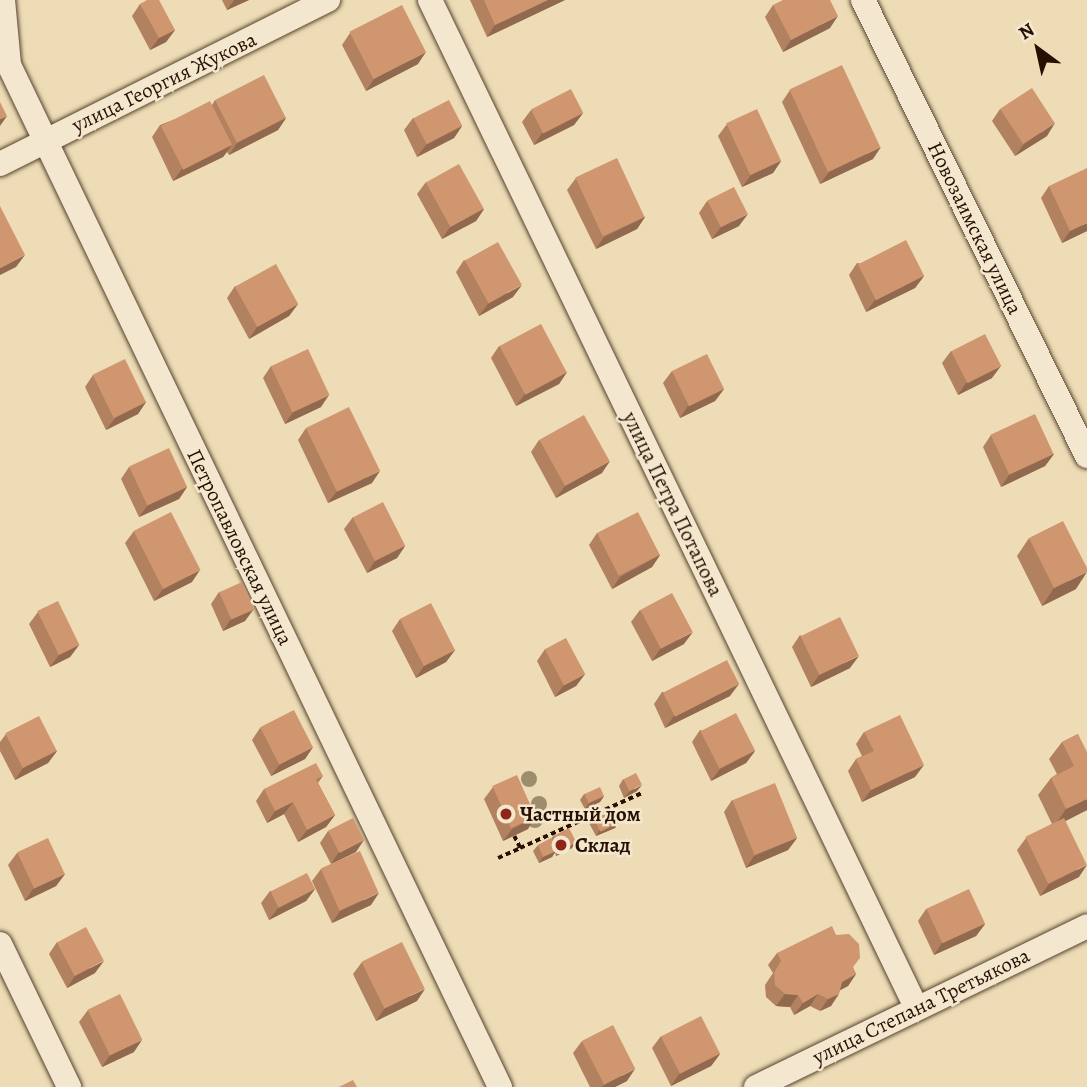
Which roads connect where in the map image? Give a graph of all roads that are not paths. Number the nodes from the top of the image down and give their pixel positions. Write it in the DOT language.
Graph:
graph roads {
  1 [pos="3,0"];
  2 [pos="328,0"];
  3 [pos="430,0"];
  4 [pos="863,0"];
  5 [pos="46,141"];
  6 [pos="0,164"];
  7 [pos="1087,456"];
  8 [pos="1087,926"];
  9 [pos="0,944"];
  10 [pos="916,1007"];
  11 [pos="69,1087"];
  12 [pos="500,1087"];
  13 [pos="756,1087"];
  1 -- 5 [label="street, Петропавловская улица"];
  2 -- 5 [label="street, улица Георгия Жукова"];
  3 -- 10 [label="street, улица Петра Потапова"];
  4 -- 7 [label="street, Новозаимская улица"];
  5 -- 6 [label="street, улица Георгия Жукова"];
  5 -- 12 [label="street, Петропавловская улица"];
  8 -- 10 [label="street, улица Степана Третьякова"];
  9 -- 11 [label="street"];
  10 -- 13 [label="street, улица Степана Третьякова"];
}
